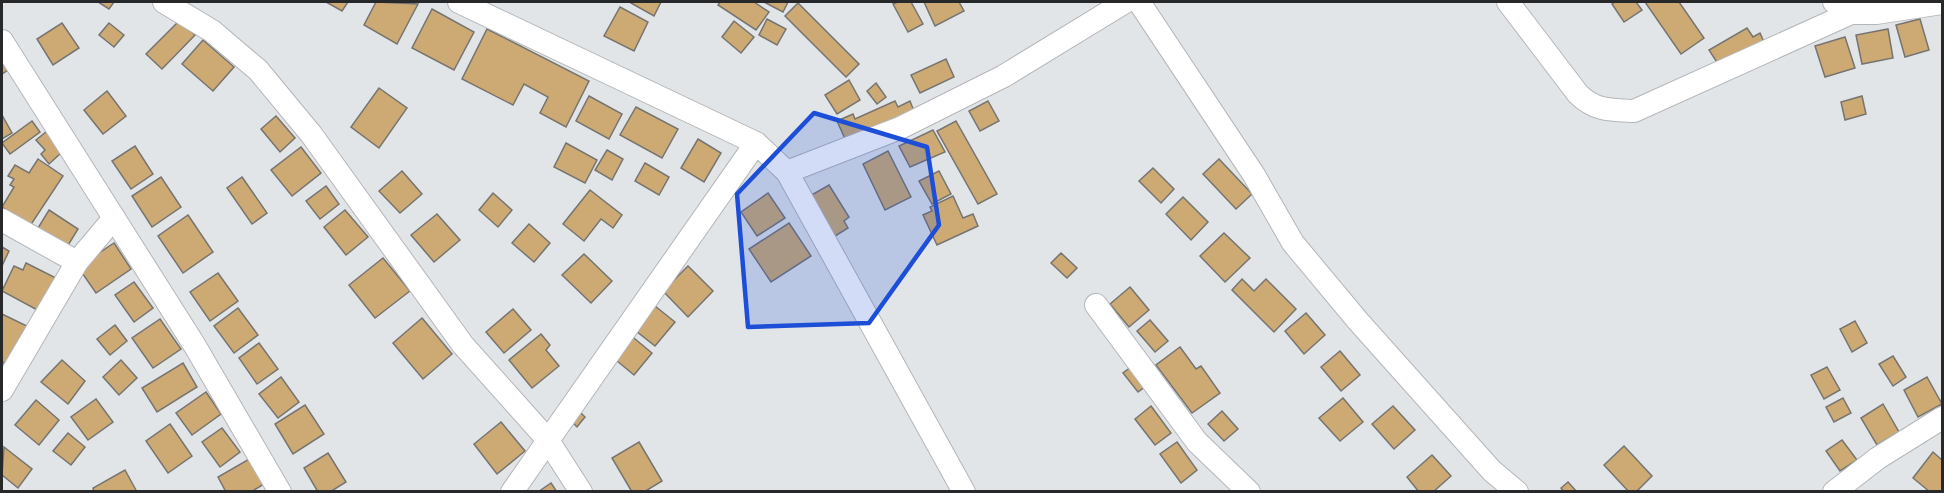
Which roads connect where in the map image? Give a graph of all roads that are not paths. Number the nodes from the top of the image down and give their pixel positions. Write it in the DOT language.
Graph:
graph roads {
  1 [pos="164,2"];
  2 [pos="459,2"];
  3 [pos="1125,2"];
  4 [pos="1139,2"];
  5 [pos="1508,2"];
  6 [pos="1942,3"];
  7 [pos="1843,7"];
  8 [pos="2,41"];
  9 [pos="756,143"];
  10 [pos="787,172"];
  11 [pos="114,218"];
  12 [pos="2,220"];
  13 [pos="77,262"];
  14 [pos="1096,305"];
  15 [pos="2,390"];
  16 [pos="1942,418"];
  17 [pos="547,439"];
  18 [pos="280,492"];
  19 [pos="512,492"];
  20 [pos="581,492"];
  21 [pos="964,492"];
  22 [pos="1249,492"];
  23 [pos="1517,492"];
  24 [pos="1834,492"];
  1 -- 17 [label="street"];
  2 -- 9 [label="street"];
  3 -- 10 [label="street"];
  4 -- 23 [label="street"];
  5 -- 7 [label="street"];
  6 -- 7 [label="street"];
  8 -- 11 [label="street"];
  9 -- 10 [label="street"];
  9 -- 17 [label="street"];
  10 -- 21 [label="street"];
  11 -- 13 [label="street"];
  11 -- 18 [label="street"];
  12 -- 13 [label="street"];
  13 -- 15 [label="street"];
  14 -- 22 [label="street"];
  16 -- 24 [label="street"];
  17 -- 19 [label="street"];
  17 -- 20 [label="street"];
}
